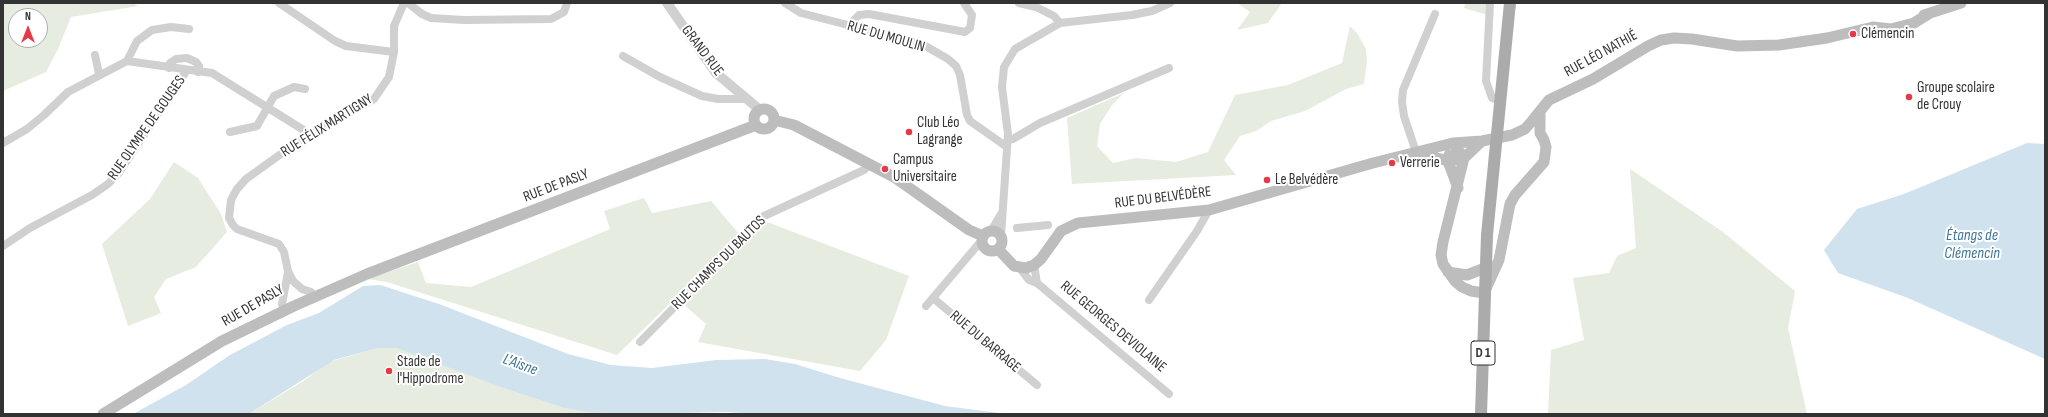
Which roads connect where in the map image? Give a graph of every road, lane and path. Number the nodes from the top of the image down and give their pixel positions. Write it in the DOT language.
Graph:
graph roads {
  1 [pos="279,3"];
  2 [pos="404,3"];
  3 [pos="408,3"];
  4 [pos="567,3"];
  5 [pos="667,3"];
  6 [pos="785,3"];
  7 [pos="964,3"];
  8 [pos="1019,3"];
  9 [pos="1170,3"];
  10 [pos="1490,3"];
  11 [pos="1510,3"];
  12 [pos="1961,3"];
  13 [pos="1435,14"];
  14 [pos="1060,23"];
  15 [pos="848,26"];
  16 [pos="189,29"];
  17 [pos="394,52"];
  18 [pos="95,55"];
  19 [pos="623,56"];
  20 [pos="127,61"];
  21 [pos="169,68"];
  22 [pos="1169,68"];
  23 [pos="187,70"];
  24 [pos="198,72"];
  25 [pos="99,74"];
  26 [pos="305,89"];
  27 [pos="745,99"];
  28 [pos="1501,100"];
  29 [pos="268,109"];
  30 [pos="760,110"];
  31 [pos="1540,111"];
  32 [pos="774,120"];
  33 [pos="756,125"];
  34 [pos="1525,129"];
  35 [pos="230,132"];
  36 [pos="310,134"];
  37 [pos="1540,134"];
  38 [pos="1482,141"];
  39 [pos="3,143"];
  40 [pos="1007,143"];
  41 [pos="1453,143"];
  42 [pos="1416,152"];
  43 [pos="1464,158"];
  44 [pos="1448,161"];
  45 [pos="870,164"];
  46 [pos="1458,188"];
  47 [pos="1209,210"];
  48 [pos="1048,225"];
  49 [pos="1017,228"];
  50 [pos="989,236"];
  51 [pos="3,246"];
  52 [pos="998,249"];
  53 [pos="1034,265"];
  54 [pos="1020,268"];
  55 [pos="1486,268"];
  56 [pos="288,271"];
  57 [pos="1448,272"];
  58 [pos="367,274"];
  59 [pos="1037,283"];
  60 [pos="311,292"];
  61 [pos="1484,293"];
  62 [pos="932,298"];
  63 [pos="1150,300"];
  64 [pos="282,304"];
  65 [pos="926,306"];
  66 [pos="222,341"];
  67 [pos="640,342"];
  68 [pos="1037,385"];
  69 [pos="1169,394"];
  70 [pos="103,414"];
  71 [pos="1481,414"];
  1 -- 17 [label="street"];
  2 -- 17 [label="street, RUE FÉLIX MARTIGNY"];
  3 -- 4 [label="street"];
  5 -- 27 [label="street, GRAND RUE"];
  6 -- 15 [label="street, RUE DU MOULIN"];
  7 -- 15 [label="street"];
  8 -- 14 [label="street"];
  9 -- 14 [label="street"];
  10 -- 28 [label="street"];
  11 -- 28 [label="main road, D 1"];
  12 -- 31 [label="main road, RUE LÉO NATHIÉ"];
  13 -- 42 [label="street"];
  14 -- 40 [label="street"];
  15 -- 40 [label="street, RUE DU MOULIN"];
  16 -- 20 [label="street"];
  17 -- 36 [label="street, RUE FÉLIX MARTIGNY"];
  18 -- 25 [label="street"];
  19 -- 27 [label="street"];
  20 -- 21 [label="street"];
  20 -- 25 [label="street"];
  21 -- 23 [label="street"];
  21 -- 24 [label="street"];
  22 -- 40 [label="street"];
  23 -- 24 [label="street"];
  23 -- 51 [label="street, RUE OLYMPE DE GOUGES"];
  24 -- 29 [label="street"];
  25 -- 39 [label="street"];
  26 -- 29 [label="street"];
  27 -- 30 [label="street, GRAND RUE"];
  28 -- 55 [label="main road, D 1"];
  29 -- 35 [label="street"];
  29 -- 36 [label="street"];
  30 -- 32 [label="main road"];
  30 -- 33 [label="main road"];
  31 -- 34 [label="main road, RUE LÉO NATHIÉ"];
  31 -- 37 [label="main road"];
  32 -- 33 [label="main road"];
  32 -- 45 [label="main road"];
  33 -- 58 [label="main road, RUE DE PASLY"];
  34 -- 37 [label="main road"];
  34 -- 38 [label="main road, RUE DU BELVÉDÈRE"];
  36 -- 56 [label="street, RUE FÉLIX MARTIGNY"];
  37 -- 61 [label="main road"];
  38 -- 41 [label="main road, RUE DU BELVÉDÈRE"];
  38 -- 43 [label="main road"];
  40 -- 50 [label="street"];
  41 -- 42 [label="main road, RUE DU BELVÉDÈRE"];
  41 -- 43 [label="main road"];
  41 -- 44 [label="main road"];
  42 -- 44 [label="main road"];
  42 -- 47 [label="main road, RUE DU BELVÉDÈRE"];
  43 -- 44 [label="main road"];
  43 -- 46 [label="main road"];
  44 -- 46 [label="main road"];
  45 -- 50 [label="main road"];
  45 -- 67 [label="street, RUE CHAMPS DU BAUTOS"];
  46 -- 57 [label="main road"];
  47 -- 53 [label="main road, RUE DU BELVÉDÈRE"];
  47 -- 63 [label="street"];
  48 -- 49 [label="street"];
  50 -- 52 [label="main road"];
  50 -- 52 [label="main road"];
  50 -- 62 [label="street"];
  52 -- 54 [label="main road, RUE GEORGES DEVIOLAINE"];
  53 -- 54 [label="main road"];
  53 -- 59 [label="street, RUE GEORGES DEVIOLAINE"];
  54 -- 59 [label="street, RUE GEORGES DEVIOLAINE"];
  55 -- 57 [label="main road"];
  55 -- 61 [label="main road, D 1"];
  56 -- 60 [label="street, RUE FÉLIX MARTIGNY"];
  56 -- 64 [label="street, RUE FÉLIX MARTIGNY"];
  57 -- 61 [label="main road"];
  58 -- 60 [label="main road, RUE DE PASLY"];
  58 -- 66 [label="main road, RUE DE PASLY"];
  59 -- 69 [label="street, RUE GEORGES DEVIOLAINE"];
  60 -- 64 [label="main road, RUE DE PASLY"];
  61 -- 71 [label="main road, D 1"];
  62 -- 65 [label="street"];
  62 -- 68 [label="street, RUE DU BARRAGE"];
  64 -- 66 [label="main road, RUE DE PASLY"];
  66 -- 70 [label="main road, RUE DE PASLY"];
}
